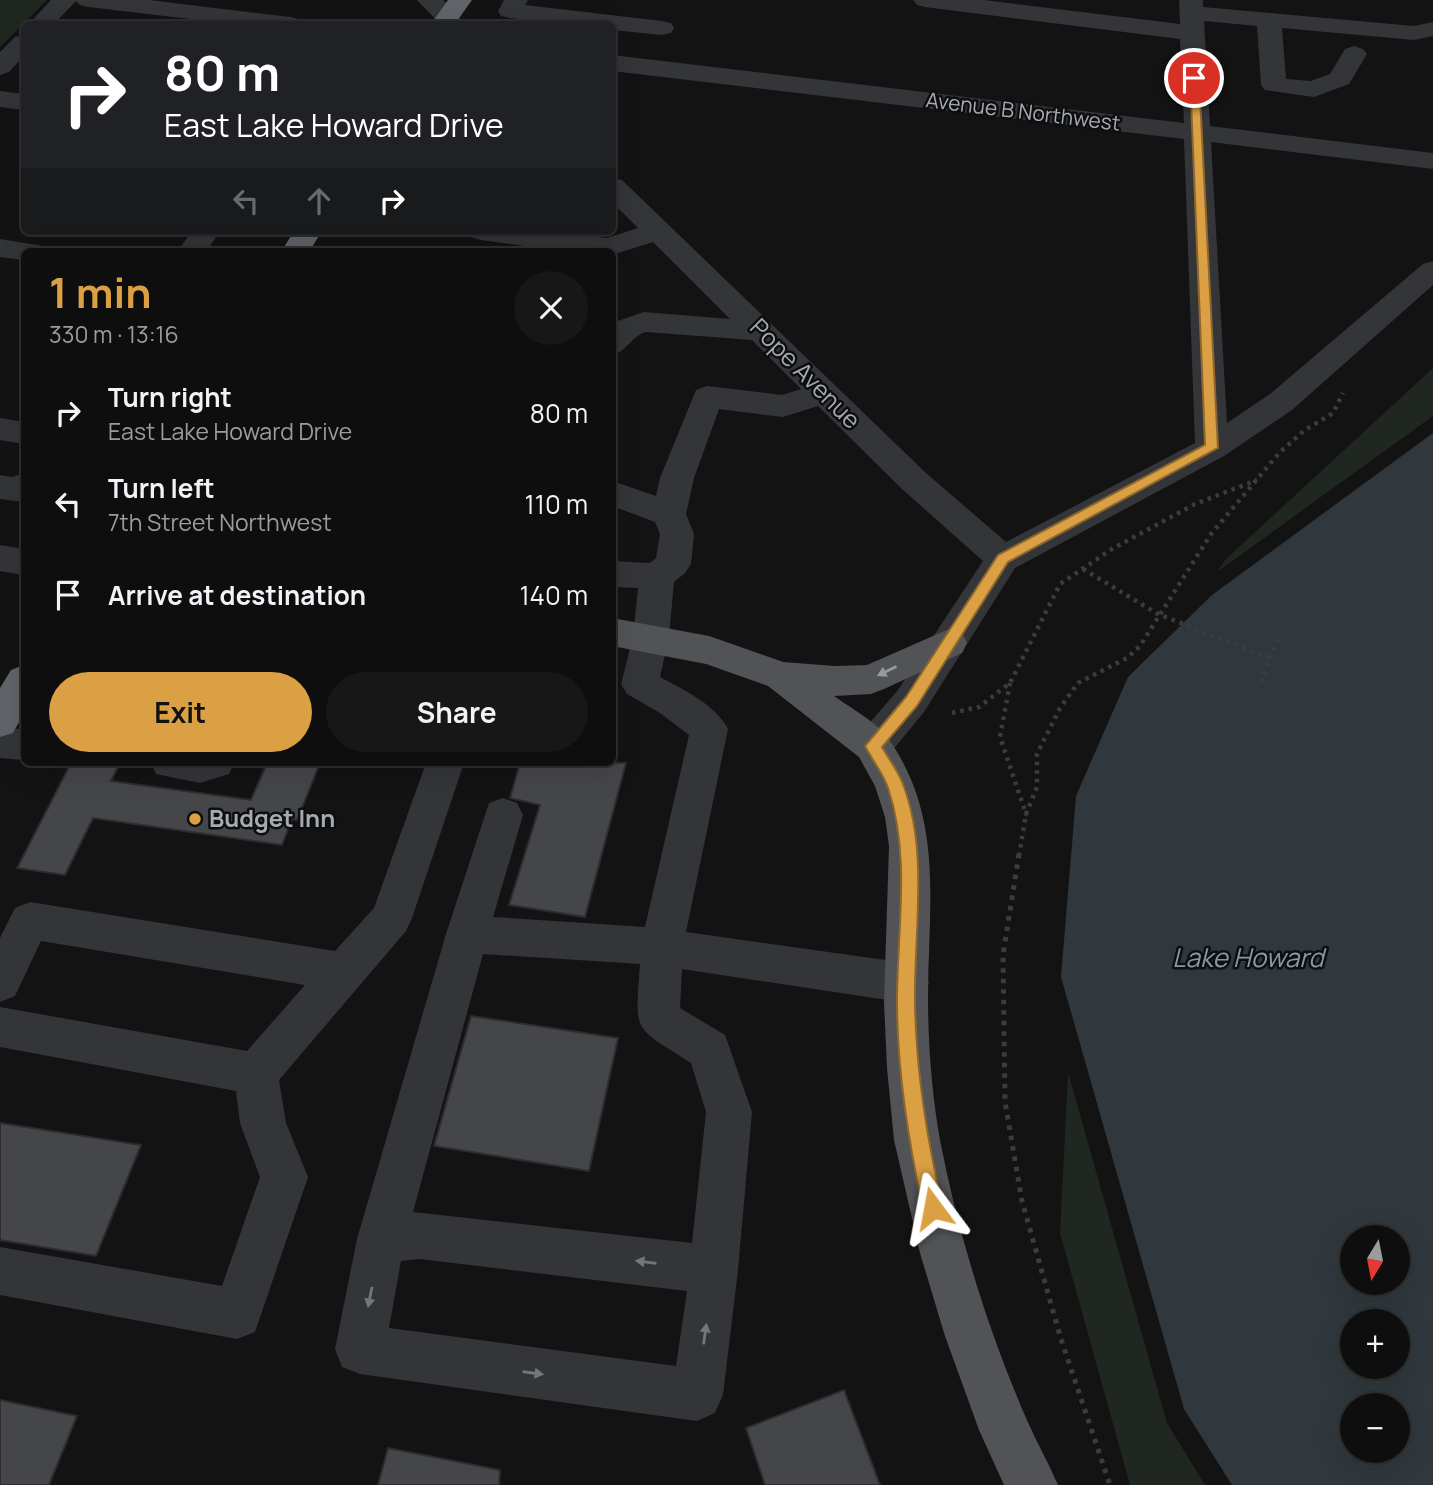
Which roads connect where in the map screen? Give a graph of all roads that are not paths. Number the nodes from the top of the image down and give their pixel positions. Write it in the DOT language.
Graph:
graph roads {
  1 [pos="65,0"];
  2 [pos="88,0"];
  3 [pos="429,0"];
  4 [pos="516,0"];
  5 [pos="925,0"];
  6 [pos="1253,12"];
  7 [pos="1191,15"];
  8 [pos="451,17"];
  9 [pos="44,21"];
  10 [pos="265,21"];
  11 [pos="1433,29"];
  12 [pos="21,45"];
  13 [pos="1354,54"];
  14 [pos="621,64"];
  15 [pos="0,67"];
  16 [pos="0,99"];
  17 [pos="21,102"];
  18 [pos="1197,134"];
  19 [pos="1433,161"];
  20 [pos="616,190"];
  21 [pos="660,230"];
  22 [pos="534,235"];
  23 [pos="560,237"];
  24 [pos="0,248"];
  25 [pos="21,251"];
  26 [pos="1433,270"];
  27 [pos="761,331"];
  28 [pos="616,340"];
  29 [pos="824,393"];
  30 [pos="0,429"];
  31 [pos="21,432"];
  32 [pos="1212,448"];
  33 [pos="0,487"];
  34 [pos="21,490"];
  35 [pos="616,494"];
  36 [pos="669,514"];
  37 [pos="0,558"];
  38 [pos="1003,558"];
  39 [pos="21,562"];
  40 [pos="616,574"];
  41 [pos="657,576"];
  42 [pos="632,635"];
  43 [pos="949,643"];
  44 [pos="781,676"];
  45 [pos="21,685"];
  46 [pos="0,722"];
  47 [pos="0,742"];
  48 [pos="21,745"];
  49 [pos="873,746"];
  50 [pos="444,766"];
  51 [pos="503,815"];
  52 [pos="467,934"];
  53 [pos="662,947"];
  54 [pos="342,972"];
  55 [pos="0,982"];
  56 [pos="906,983"];
  57 [pos="0,1027"];
  58 [pos="256,1073"];
  59 [pos="381,1239"];
  60 [pos="714,1270"];
  61 [pos="0,1271"];
  62 [pos="1031,1485"];
  1 -- 9 [label="street"];
  2 -- 10 [label="street"];
  3 -- 8 [label="street"];
  4 -- 14 [label="street"];
  5 -- 7 [label="street"];
  6 -- 7 [label="street"];
  6 -- 11 [label="street"];
  6 -- 13 [label="street"];
  7 -- 18 [label="street"];
  12 -- 15 [label="street"];
  14 -- 18 [label="street, Avenue B Northwest"];
  16 -- 17 [label="street"];
  18 -- 19 [label="street, Avenue B Northwest"];
  18 -- 32 [label="street"];
  20 -- 21 [label="street, Pope Avenue"];
  21 -- 23 [label="street"];
  21 -- 27 [label="street, Pope Avenue"];
  22 -- 23 [label="street"];
  24 -- 25 [label="street"];
  26 -- 32 [label="street"];
  27 -- 28 [label="street"];
  27 -- 29 [label="street, Pope Avenue"];
  29 -- 36 [label="street"];
  29 -- 38 [label="street, Pope Avenue"];
  30 -- 31 [label="street"];
  32 -- 38 [label="street"];
  33 -- 34 [label="street"];
  35 -- 36 [label="street"];
  36 -- 41 [label="street"];
  37 -- 39 [label="street"];
  38 -- 43 [label="street"];
  40 -- 41 [label="street"];
  41 -- 42 [label="street"];
  42 -- 44 [label="main road"];
  42 -- 53 [label="street"];
  43 -- 44 [label="main road, one-way"];
  43 -- 49 [label="street"];
  44 -- 49 [label="main road"];
  45 -- 46 [label="highway"];
  47 -- 48 [label="street"];
  49 -- 56 [label="main road"];
  50 -- 54 [label="street"];
  51 -- 52 [label="street"];
  52 -- 53 [label="street"];
  52 -- 59 [label="street"];
  53 -- 56 [label="street"];
  53 -- 60 [label="street"];
  54 -- 55 [label="street"];
  54 -- 58 [label="street"];
  56 -- 62 [label="main road"];
  57 -- 58 [label="street"];
  58 -- 61 [label="street"];
  60 -- 59 [label="street, one-way"];
  59 -- 60 [label="street, one-way"];
}
